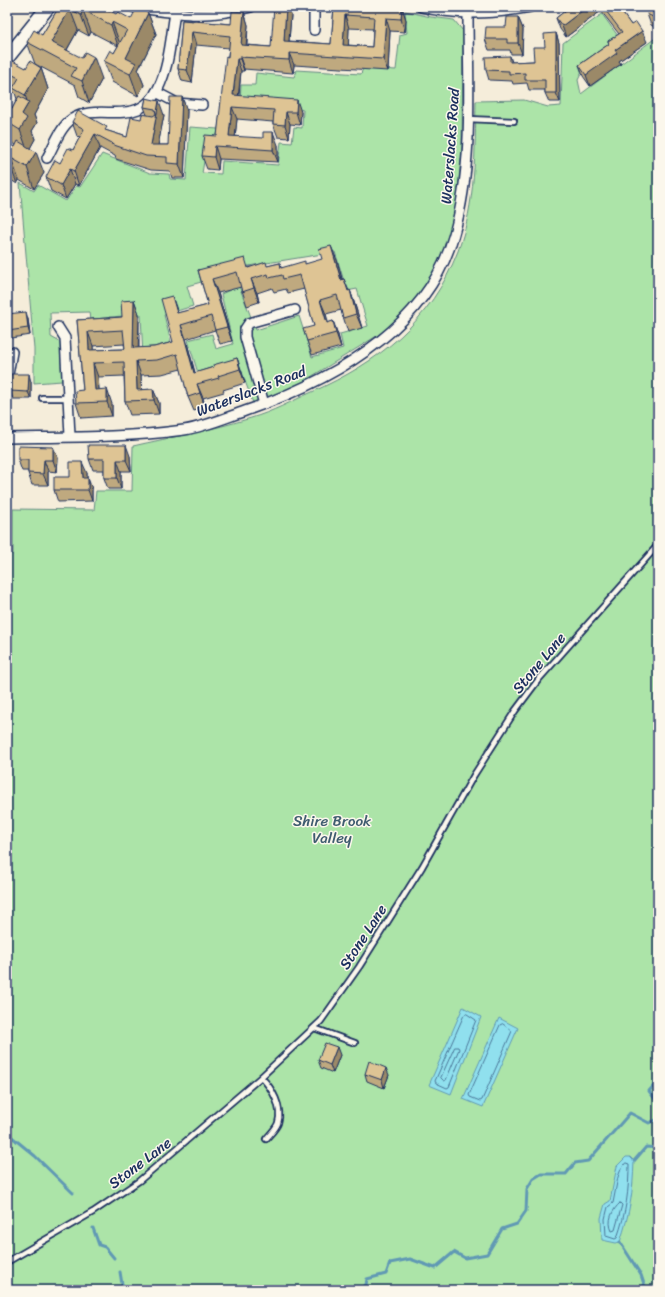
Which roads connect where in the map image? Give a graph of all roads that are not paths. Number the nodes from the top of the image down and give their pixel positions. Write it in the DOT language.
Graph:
graph roads {
  1 [pos="48,7"];
  2 [pos="133,7"];
  3 [pos="250,7"];
  4 [pos="314,7"];
  5 [pos="421,7"];
  6 [pos="530,7"];
  7 [pos="177,11"];
  8 [pos="468,13"];
  9 [pos="314,30"];
  10 [pos="7,58"];
  11 [pos="156,92"];
  12 [pos="202,105"];
  13 [pos="468,119"];
  14 [pos="514,121"];
  15 [pos="47,158"];
  16 [pos="296,310"];
  17 [pos="58,327"];
  18 [pos="12,352"];
  19 [pos="7,380"];
  20 [pos="42,398"];
  21 [pos="69,398"];
  22 [pos="264,404"];
  23 [pos="70,436"];
  24 [pos="7,438"];
  25 [pos="658,546"];
  26 [pos="314,1028"];
  27 [pos="355,1043"];
  28 [pos="261,1077"];
  29 [pos="266,1139"];
  30 [pos="7,1262"];
  1 -- 10 [label="main road"];
  2 -- 7 [label="street"];
  3 -- 7 [label="street"];
  4 -- 9 [label="street"];
  5 -- 8 [label="street"];
  6 -- 8 [label="street"];
  7 -- 11 [label="street"];
  8 -- 13 [label="street, Waterslacks Road"];
  11 -- 12 [label="street"];
  11 -- 15 [label="street"];
  13 -- 14 [label="lane"];
  13 -- 22 [label="street, Waterslacks Road"];
  16 -- 22 [label="street"];
  17 -- 21 [label="street"];
  18 -- 19 [label="street"];
  20 -- 21 [label="lane"];
  21 -- 23 [label="street"];
  22 -- 23 [label="street, Waterslacks Road"];
  23 -- 24 [label="street, Waterslacks Road"];
  25 -- 26 [label="lane, Stone Lane"];
  26 -- 27 [label="lane"];
  26 -- 28 [label="lane, Stone Lane"];
  28 -- 29 [label="lane"];
  28 -- 30 [label="lane, Stone Lane"];
}
